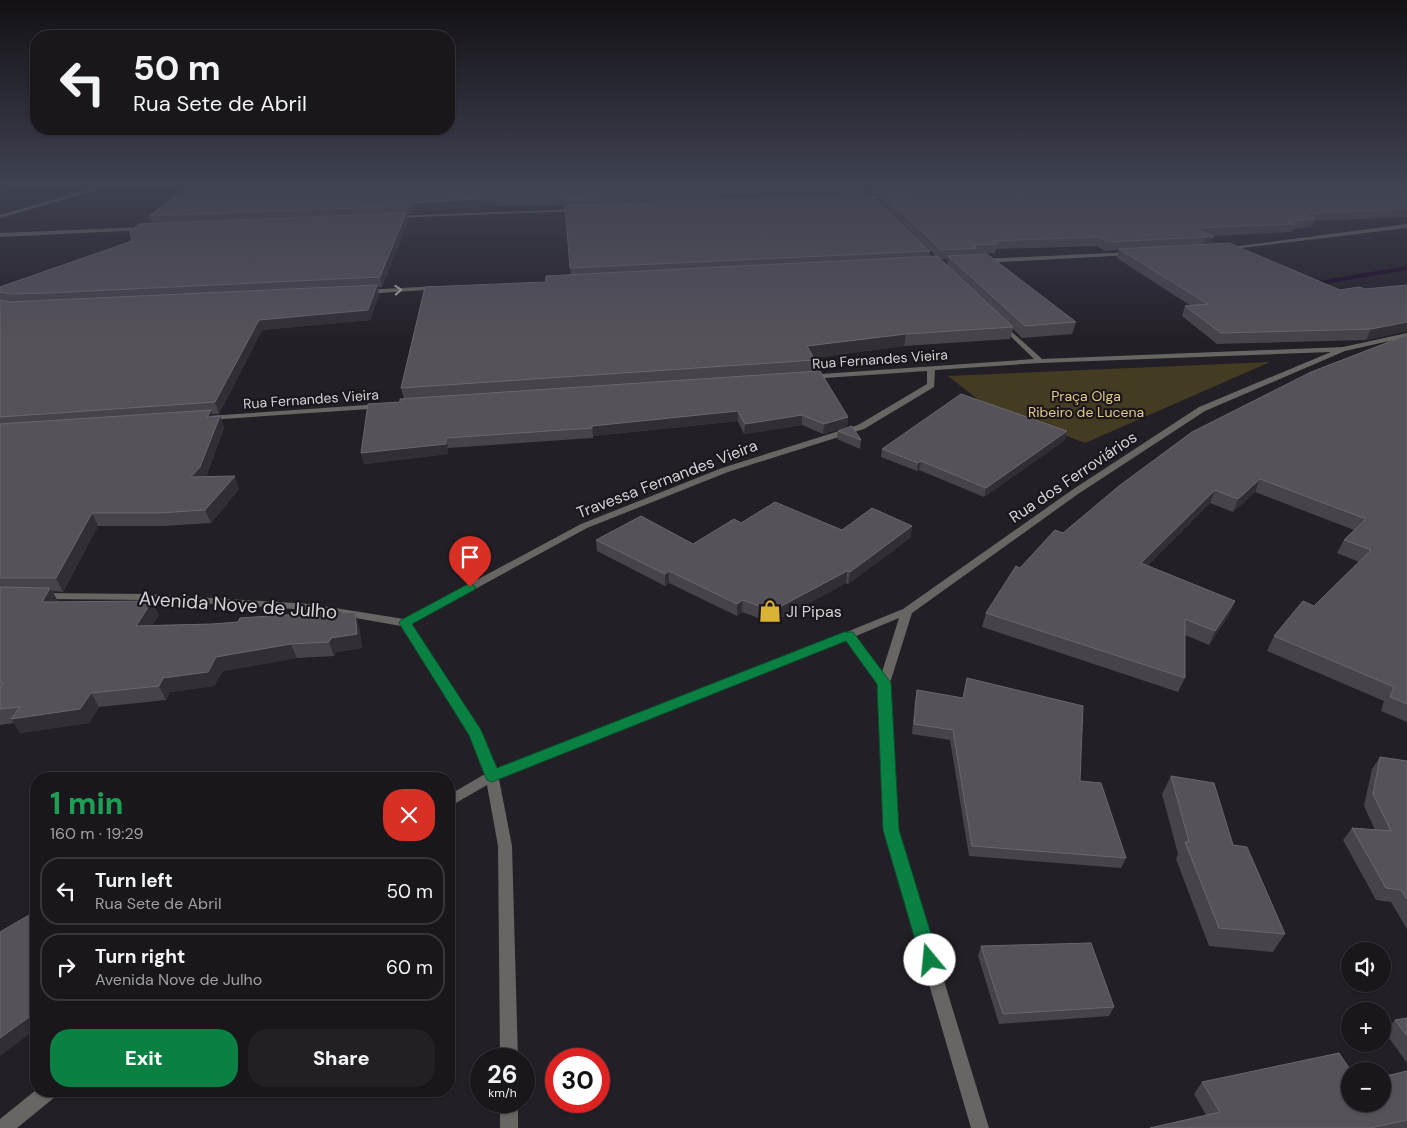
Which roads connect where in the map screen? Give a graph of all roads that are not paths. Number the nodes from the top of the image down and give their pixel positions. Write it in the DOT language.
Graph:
graph roads {
  1 [pos="1316,237"];
  2 [pos="1222,248"];
  3 [pos="1134,253"];
  4 [pos="976,261"];
  5 [pos="442,288"];
  6 [pos="353,292"];
  7 [pos="996,320"];
  8 [pos="1407,335"];
  9 [pos="1343,349"];
  10 [pos="1040,361"];
  11 [pos="931,368"];
  12 [pos="802,377"];
  13 [pos="386,406"];
  14 [pos="198,419"];
  15 [pos="29,596"];
  16 [pos="906,611"];
  17 [pos="405,623"];
  18 [pos="849,635"];
  19 [pos="884,683"];
  20 [pos="492,776"];
  21 [pos="455,798"];
  22 [pos="509,1048"];
  23 [pos="42,1097"];
  24 [pos="509,1113"];
  25 [pos="3,1128"];
  26 [pos="509,1128"];
  27 [pos="980,1128"];
  1 -- 2 [label="street"];
  3 -- 4 [label="street"];
  6 -- 5 [label="street, one-way"];
  7 -- 10 [label="street"];
  8 -- 9 [label="street, Rua dos Ferroviários"];
  9 -- 10 [label="street, Rua Fernandes Vieira"];
  9 -- 16 [label="street, Rua dos Ferroviários"];
  10 -- 11 [label="street, Rua Fernandes Vieira"];
  11 -- 12 [label="street, Rua Fernandes Vieira"];
  11 -- 17 [label="street, Travessa Fernandes Vieira"];
  13 -- 14 [label="street, Rua Fernandes Vieira"];
  15 -- 17 [label="street, Avenida Nove de Julho"];
  16 -- 18 [label="street, Rua dos Ferroviários"];
  16 -- 19 [label="street"];
  17 -- 20 [label="street"];
  18 -- 19 [label="street"];
  18 -- 20 [label="street, Rua dos Ferroviários"];
  19 -- 27 [label="street"];
  20 -- 21 [label="street, Rua dos Ferroviários"];
  20 -- 22 [label="street"];
  23 -- 25 [label="street"];
  24 -- 26 [label="street"];
}
